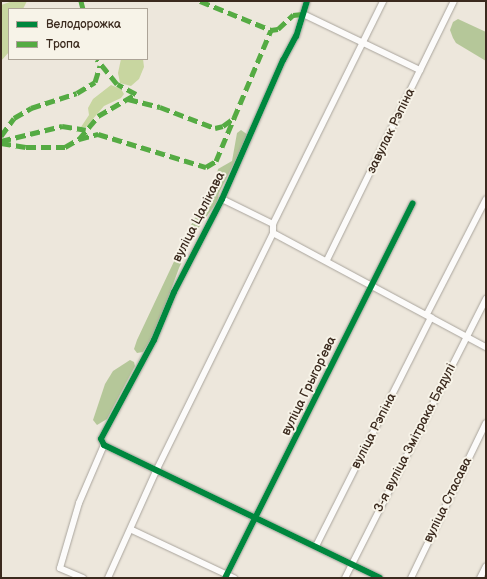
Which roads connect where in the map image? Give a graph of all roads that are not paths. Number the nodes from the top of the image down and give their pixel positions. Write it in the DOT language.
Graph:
graph roads {
  1 [pos="307,1"];
  2 [pos="383,1"];
  3 [pos="454,1"];
  4 [pos="303,14"];
  5 [pos="363,42"];
  6 [pos="420,70"];
  7 [pos="222,199"];
  8 [pos="486,199"];
  9 [pos="413,203"];
  10 [pos="272,224"];
  11 [pos="273,232"];
  12 [pos="327,260"];
  13 [pos="372,284"];
  14 [pos="486,299"];
  15 [pos="429,315"];
  16 [pos="467,336"];
  17 [pos="486,347"];
  18 [pos="486,423"];
  19 [pos="103,442"];
  20 [pos="157,469"];
  21 [pos="256,518"];
  22 [pos="132,530"];
  23 [pos="316,546"];
  24 [pos="352,562"];
  25 [pos="486,566"];
  26 [pos="226,576"];
  27 [pos="83,578"];
  28 [pos="108,578"];
  29 [pos="234,578"];
  30 [pos="345,578"];
  31 [pos="380,578"];
  32 [pos="411,578"];
  33 [pos="480,578"];
  1 -- 4 [label="street, вуліца Цалікава"];
  2 -- 5 [label="street"];
  3 -- 6 [label="street, завулак Рэпіна"];
  4 -- 5 [label="street"];
  4 -- 7 [label="street, вуліца Цалікава"];
  5 -- 6 [label="street"];
  5 -- 10 [label="street"];
  6 -- 12 [label="street, завулак Рэпіна"];
  7 -- 10 [label="street"];
  7 -- 19 [label="street, вуліца Цалікава"];
  8 -- 15 [label="street, вуліца Рэпіна"];
  9 -- 13 [label="street, вуліца Грыгорʼева"];
  10 -- 11 [label="street"];
  11 -- 12 [label="street"];
  11 -- 20 [label="street"];
  12 -- 13 [label="street"];
  13 -- 15 [label="street"];
  13 -- 21 [label="street, вуліца Грыгорʼева"];
  14 -- 16 [label="street, 3-я вуліца Змітрака Бядулі"];
  15 -- 16 [label="street"];
  15 -- 23 [label="street, вуліца Рэпіна"];
  16 -- 17 [label="street"];
  16 -- 24 [label="street, 3-я вуліца Змітрака Бядулі"];
  18 -- 32 [label="street, вуліца Стасава"];
  19 -- 20 [label="street"];
  19 -- 27 [label="street, вуліца Цалікава"];
  20 -- 21 [label="street"];
  20 -- 22 [label="street"];
  21 -- 23 [label="street"];
  21 -- 26 [label="street, вуліца Грыгорʼева"];
  22 -- 26 [label="street"];
  22 -- 28 [label="street"];
  23 -- 24 [label="street"];
  24 -- 30 [label="street, 3-я вуліца Змітрака Бядулі"];
  24 -- 31 [label="street"];
  25 -- 33 [label="street"];
  26 -- 29 [label="street"];
}
